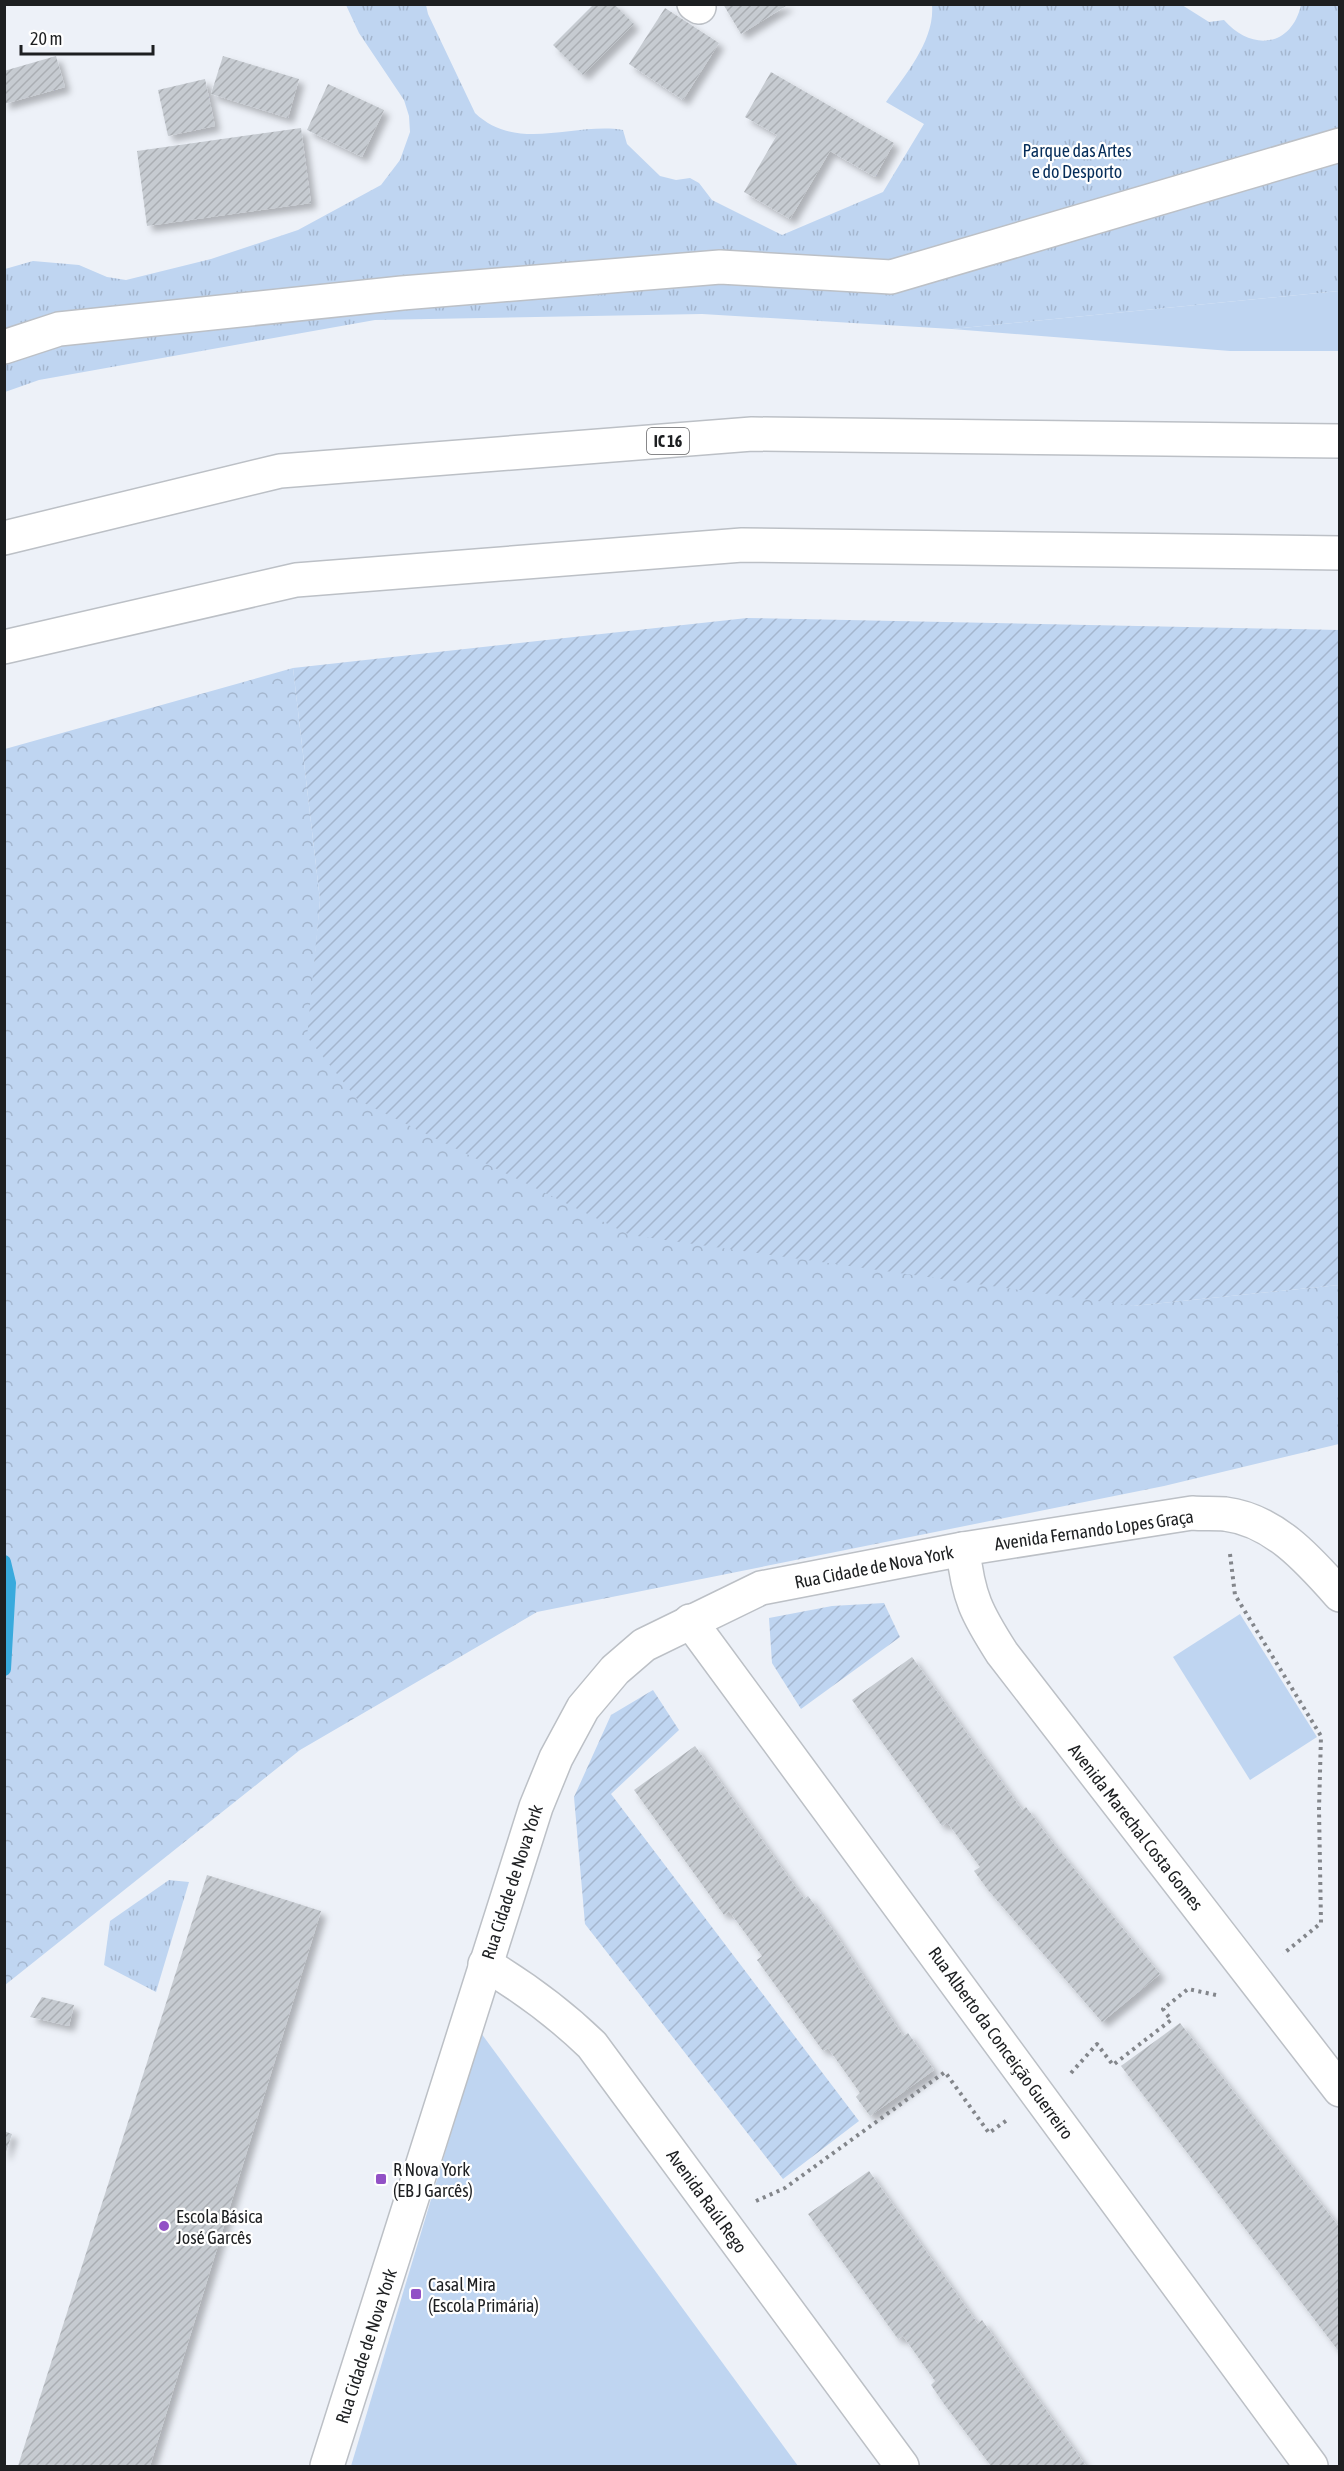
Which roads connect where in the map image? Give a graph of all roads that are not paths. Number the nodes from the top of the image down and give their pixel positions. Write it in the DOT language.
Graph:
graph roads {
  1 [pos="1340,145"];
  2 [pos="4,347"];
  3 [pos="1340,441"];
  4 [pos="4,538"];
  5 [pos="1340,553"];
  6 [pos="4,647"];
  7 [pos="963,1550"];
  8 [pos="1340,1595"];
  9 [pos="690,1621"];
  10 [pos="485,1964"];
  11 [pos="1340,2090"];
  12 [pos="327,2466"];
  13 [pos="902,2466"];
  14 [pos="1311,2466"];
  1 -- 2 [label="main road"];
  3 -- 4 [label="main road, IC 16"];
  5 -- 6 [label="main road"];
  7 -- 8 [label="main road, Avenida Fernando Lopes Graça"];
  7 -- 9 [label="main road, Rua Cidade de Nova York"];
  7 -- 11 [label="main road, Avenida Marechal Costa Gomes"];
  9 -- 10 [label="main road, Rua Cidade de Nova York"];
  9 -- 14 [label="main road, Rua Alberto da Conceição Guerreiro"];
  10 -- 12 [label="main road, Rua Cidade de Nova York"];
  10 -- 13 [label="main road, Avenida Raúl Rego"];
}
